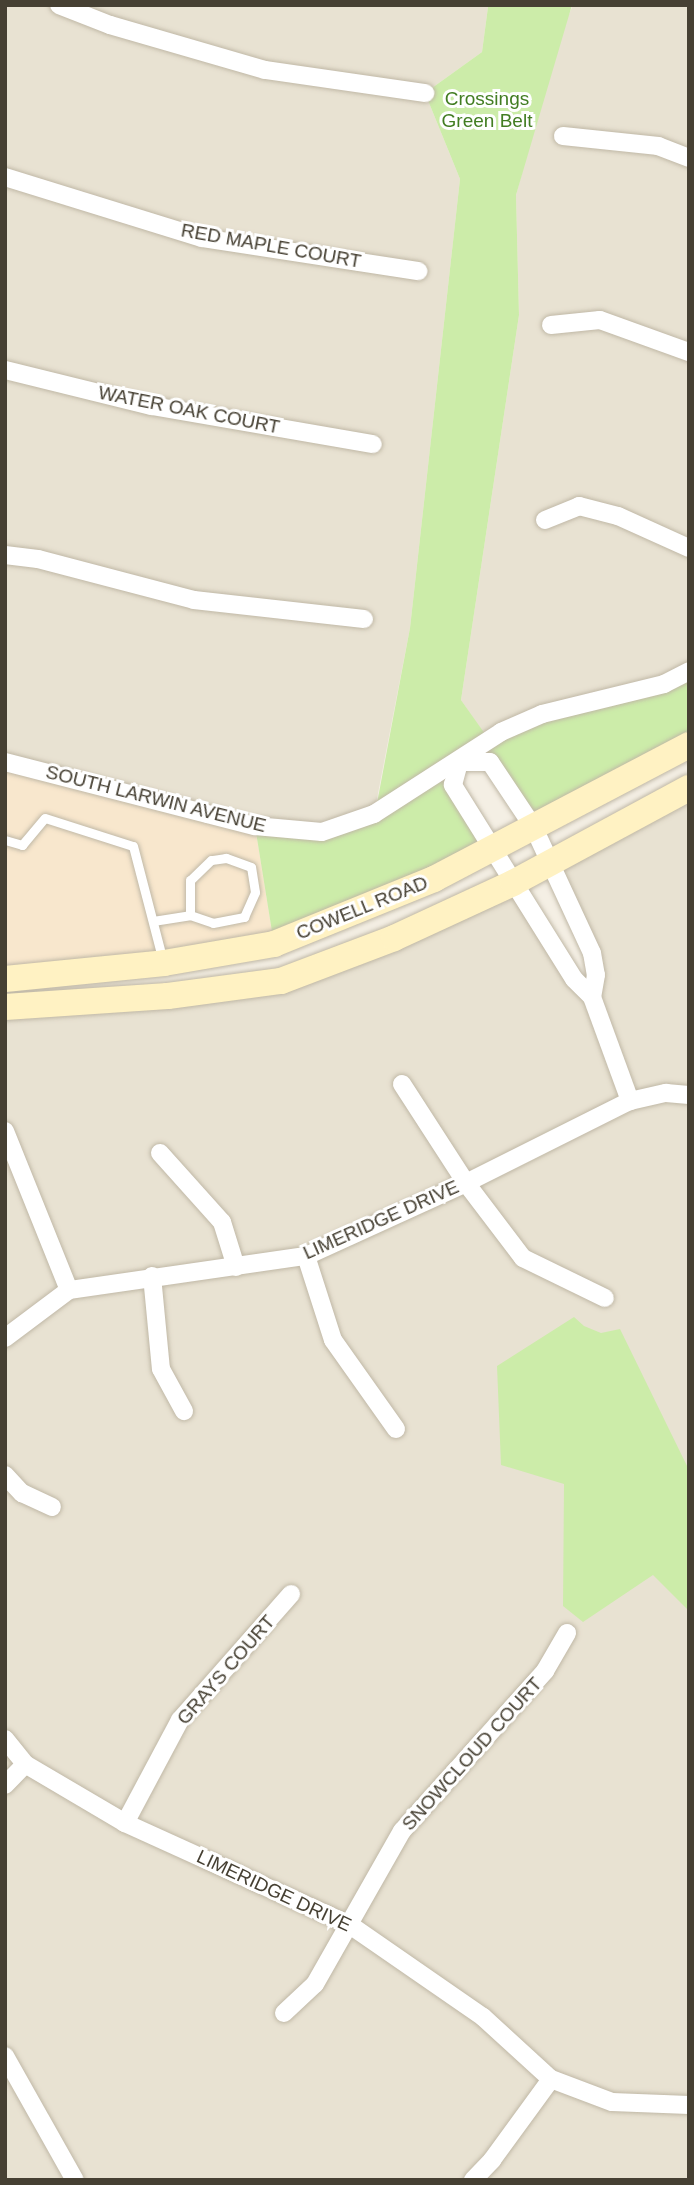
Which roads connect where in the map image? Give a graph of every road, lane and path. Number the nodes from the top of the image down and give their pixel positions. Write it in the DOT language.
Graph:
graph roads {
  1 [pos="59,5"];
  2 [pos="425,93"];
  3 [pos="563,136"];
  4 [pos="689,158"];
  5 [pos="5,177"];
  6 [pos="418,271"];
  7 [pos="551,325"];
  8 [pos="689,352"];
  9 [pos="5,370"];
  10 [pos="373,444"];
  11 [pos="545,520"];
  12 [pos="689,548"];
  13 [pos="5,555"];
  14 [pos="364,619"];
  15 [pos="689,671"];
  16 [pos="689,745"];
  17 [pos="5,762"];
  18 [pos="459,762"];
  19 [pos="689,788"];
  20 [pos="534,828"];
  21 [pos="5,840"];
  22 [pos="492,850"];
  23 [pos="549,863"];
  24 [pos="513,883"];
  25 [pos="190,915"];
  26 [pos="153,921"];
  27 [pos="164,963"];
  28 [pos="5,979"];
  29 [pos="592,997"];
  30 [pos="5,1007"];
  31 [pos="402,1084"];
  32 [pos="689,1095"];
  33 [pos="630,1101"];
  34 [pos="5,1132"];
  35 [pos="160,1153"];
  36 [pos="466,1183"];
  37 [pos="306,1256"];
  38 [pos="236,1267"];
  39 [pos="152,1276"];
  40 [pos="69,1290"];
  41 [pos="605,1298"];
  42 [pos="5,1338"];
  43 [pos="184,1411"];
  44 [pos="396,1429"];
  45 [pos="5,1475"];
  46 [pos="52,1507"];
  47 [pos="291,1594"];
  48 [pos="567,1633"];
  49 [pos="5,1740"];
  50 [pos="25,1763"];
  51 [pos="5,1785"];
  52 [pos="125,1823"];
  53 [pos="350,1925"];
  54 [pos="284,2013"];
  55 [pos="5,2056"];
  56 [pos="551,2079"];
  57 [pos="689,2105"];
  58 [pos="75,2180"];
  59 [pos="472,2180"];
  1 -- 2 [label="street"];
  3 -- 4 [label="street"];
  5 -- 6 [label="street, RED MAPLE COURT"];
  7 -- 8 [label="street"];
  9 -- 10 [label="street, WATER OAK COURT"];
  11 -- 12 [label="street"];
  13 -- 14 [label="street"];
  15 -- 18 [label="street, SOUTH LARWIN AVENUE"];
  16 -- 20 [label="street, COWELL ROAD"];
  17 -- 18 [label="street, SOUTH LARWIN AVENUE"];
  18 -- 20 [label="street"];
  18 -- 22 [label="street"];
  19 -- 23 [label="street, COWELL ROAD"];
  20 -- 22 [label="street, COWELL ROAD"];
  20 -- 23 [label="street"];
  21 -- 26 [label="lane"];
  22 -- 24 [label="street"];
  22 -- 27 [label="street, COWELL ROAD"];
  23 -- 24 [label="street, COWELL ROAD"];
  23 -- 29 [label="street"];
  24 -- 29 [label="street"];
  24 -- 30 [label="street, COWELL ROAD"];
  25 -- 25 [label="lane"];
  25 -- 26 [label="lane"];
  26 -- 27 [label="lane"];
  27 -- 28 [label="street, COWELL ROAD"];
  29 -- 33 [label="street"];
  31 -- 36 [label="street"];
  32 -- 33 [label="street, LIMERIDGE DRIVE"];
  33 -- 36 [label="street, LIMERIDGE DRIVE"];
  34 -- 40 [label="street"];
  35 -- 38 [label="street"];
  36 -- 37 [label="street, LIMERIDGE DRIVE"];
  36 -- 41 [label="street"];
  37 -- 38 [label="street, LIMERIDGE DRIVE"];
  37 -- 44 [label="street"];
  38 -- 39 [label="street, LIMERIDGE DRIVE"];
  39 -- 40 [label="street, LIMERIDGE DRIVE"];
  39 -- 43 [label="street"];
  40 -- 42 [label="street, LIMERIDGE DRIVE"];
  45 -- 46 [label="street"];
  47 -- 52 [label="street, GRAYS COURT"];
  48 -- 53 [label="street, SNOWCLOUD COURT"];
  49 -- 50 [label="street, LIMERIDGE DRIVE"];
  50 -- 51 [label="street"];
  50 -- 52 [label="street, LIMERIDGE DRIVE"];
  52 -- 53 [label="street, LIMERIDGE DRIVE"];
  53 -- 54 [label="street, SNOWCLOUD COURT"];
  53 -- 56 [label="street, LIMERIDGE DRIVE"];
  55 -- 58 [label="street"];
  56 -- 57 [label="street, LIMERIDGE DRIVE"];
  56 -- 59 [label="street"];
}
